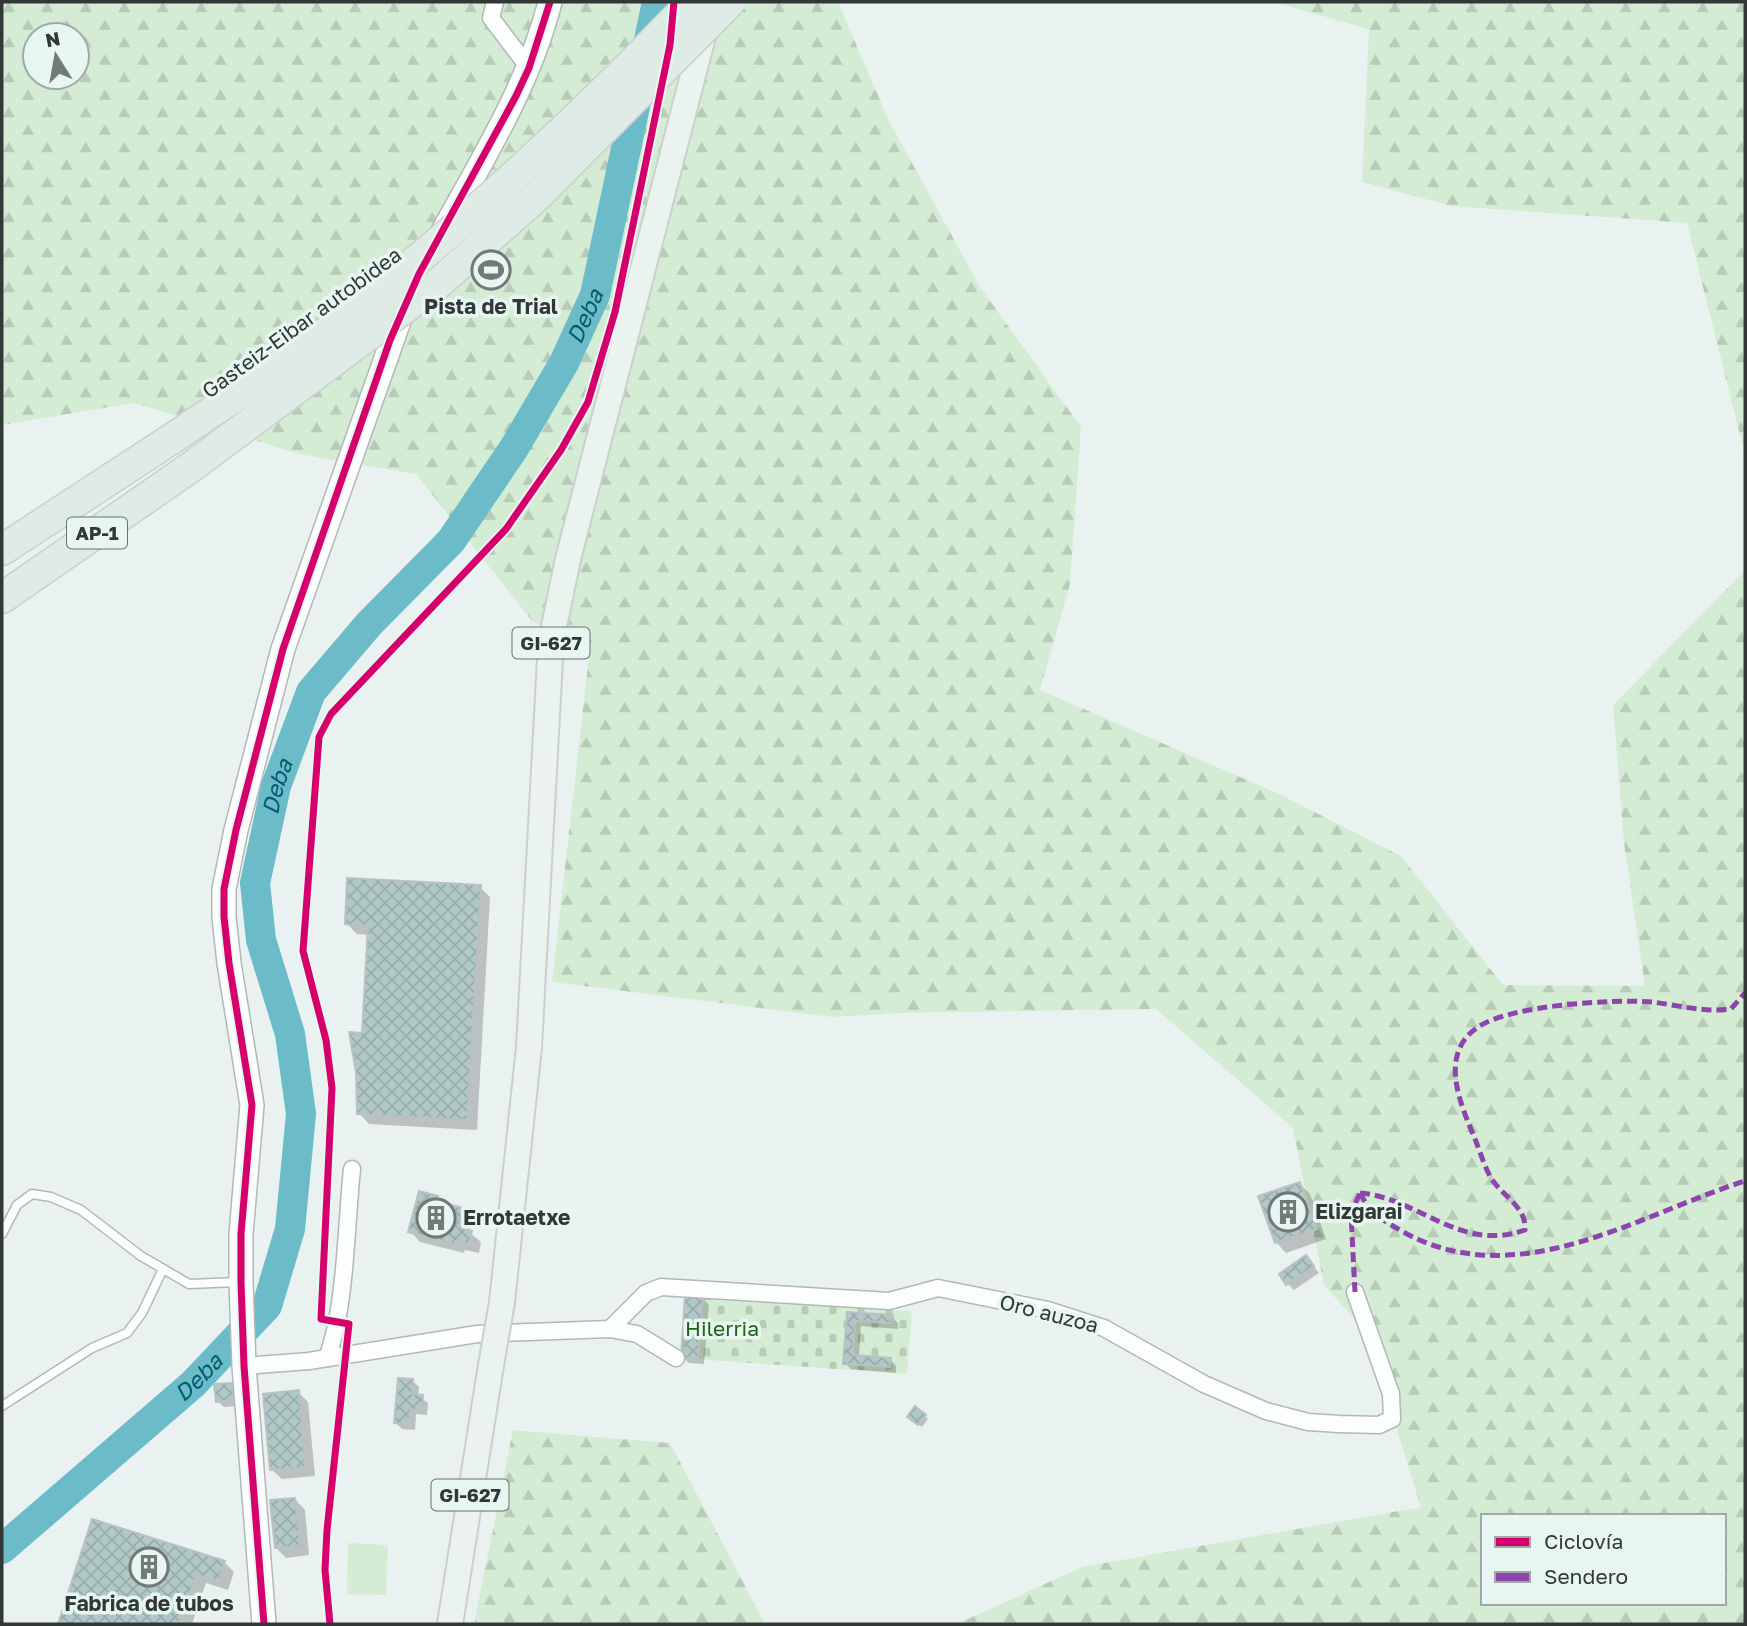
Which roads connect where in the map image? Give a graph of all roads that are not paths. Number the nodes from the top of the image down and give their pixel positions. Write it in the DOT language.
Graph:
graph roads {
  1 [pos="495,2"];
  2 [pos="550,2"];
  3 [pos="692,2"];
  4 [pos="712,2"];
  5 [pos="730,2"];
  6 [pos="529,68"];
  7 [pos="2,550"];
  8 [pos="2,598"];
  9 [pos="352,1169"];
  10 [pos="2,1234"];
  11 [pos="163,1269"];
  12 [pos="242,1290"];
  13 [pos="1355,1292"];
  14 [pos="610,1329"];
  15 [pos="327,1358"];
  16 [pos="676,1358"];
  17 [pos="244,1359"];
  18 [pos="2,1406"];
  19 [pos="264,1624"];
  20 [pos="450,1624"];
  1 -- 6 [label="street"];
  2 -- 6 [label="street"];
  3 -- 7 [label="highway, Gasteiz-Eibar autobidea / AP-1, bridge"];
  4 -- 20 [label="main road, GI-627, bridge"];
  5 -- 8 [label="highway, AP-1, bridge"];
  6 -- 12 [label="street"];
  9 -- 15 [label="street"];
  10 -- 11 [label="lane"];
  11 -- 12 [label="lane"];
  11 -- 18 [label="lane"];
  12 -- 17 [label="street"];
  13 -- 14 [label="street, Oro auzoa"];
  14 -- 15 [label="street"];
  14 -- 16 [label="street"];
  15 -- 17 [label="street"];
  17 -- 19 [label="street"];
}
